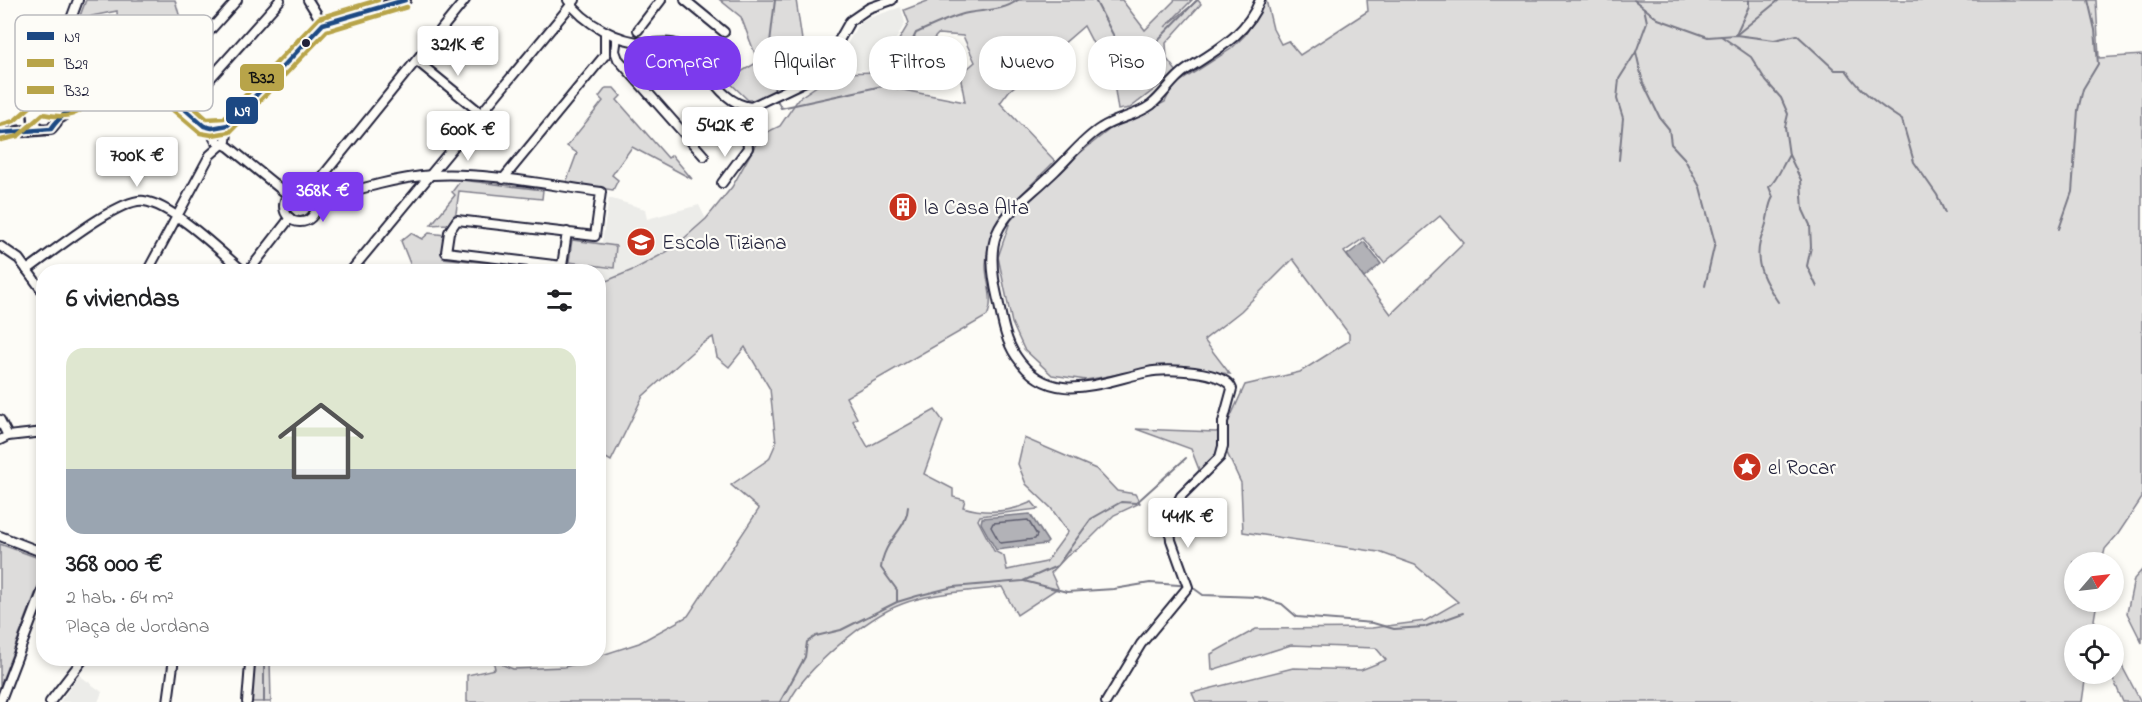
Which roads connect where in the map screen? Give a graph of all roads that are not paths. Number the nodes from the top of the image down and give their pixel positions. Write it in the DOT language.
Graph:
graph roads {
  1 [pos="78,0"];
  2 [pos="237,0"];
  3 [pos="280,0"];
  4 [pos="308,0"];
  5 [pos="405,0"];
  6 [pos="465,0"];
  7 [pos="661,0"];
  8 [pos="685,0"];
  9 [pos="892,0"];
  10 [pos="1260,0"];
  11 [pos="572,2"];
  12 [pos="72,15"];
  13 [pos="323,24"];
  14 [pos="213,26"];
  15 [pos="638,30"];
  16 [pos="605,32"];
  17 [pos="724,32"];
  18 [pos="617,37"];
  19 [pos="605,50"];
  20 [pos="617,55"];
  21 [pos="417,61"];
  22 [pos="213,75"];
  23 [pos="744,106"];
  24 [pos="54,111"];
  25 [pos="186,111"];
  26 [pos="35,112"];
  27 [pos="482,114"];
  28 [pos="208,127"];
  29 [pos="224,127"];
  30 [pos="40,129"];
  31 [pos="3,133"];
  32 [pos="225,144"];
  33 [pos="704,156"];
  34 [pos="432,175"];
  35 [pos="503,179"];
  36 [pos="722,183"];
  37 [pos="309,193"];
  38 [pos="288,195"];
  39 [pos="316,202"];
  40 [pos="177,216"];
  41 [pos="290,218"];
  42 [pos="567,232"];
  43 [pos="0,246"];
  44 [pos="151,264"];
  45 [pos="236,264"];
  46 [pos="253,264"];
  47 [pos="357,264"];
  48 [pos="546,264"];
  49 [pos="562,264"];
  50 [pos="27,270"];
  51 [pos="36,282"];
  52 [pos="0,420"];
  53 [pos="36,433"];
  54 [pos="4,438"];
  55 [pos="0,536"];
  56 [pos="36,550"];
  57 [pos="36,608"];
  58 [pos="78,666"];
  59 [pos="173,666"];
  60 [pos="250,666"];
  61 [pos="0,702"];
  62 [pos="50,702"];
  63 [pos="168,702"];
  64 [pos="247,702"];
  65 [pos="1106,702"];
  1 -- 12 [label="street"];
  2 -- 14 [label="street"];
  3 -- 22 [label="street"];
  4 -- 13 [label="street"];
  5 -- 13 [label="street"];
  6 -- 21 [label="street"];
  7 -- 15 [label="street"];
  8 -- 17 [label="street"];
  9 -- 23 [label="street"];
  10 -- 65 [label="street"];
  11 -- 16 [label="street"];
  11 -- 27 [label="street"];
  13 -- 29 [label="street"];
  16 -- 18 [label="street"];
  16 -- 19 [label="street"];
  18 -- 19 [label="street"];
  18 -- 20 [label="street"];
  18 -- 23 [label="street"];
  19 -- 20 [label="street"];
  19 -- 35 [label="street"];
  20 -- 33 [label="street"];
  21 -- 27 [label="street"];
  21 -- 37 [label="street"];
  23 -- 36 [label="street"];
  24 -- 26 [label="street"];
  24 -- 30 [label="street"];
  25 -- 28 [label="street"];
  26 -- 30 [label="street"];
  26 -- 31 [label="street"];
  27 -- 34 [label="street"];
  28 -- 29 [label="street"];
  28 -- 32 [label="street"];
  29 -- 32 [label="street"];
  30 -- 31 [label="street"];
  32 -- 38 [label="street"];
  32 -- 40 [label="street"];
  34 -- 35 [label="street"];
  34 -- 39 [label="street"];
  34 -- 47 [label="street"];
  35 -- 42 [label="street"];
  37 -- 38 [label="street"];
  37 -- 39 [label="street"];
  38 -- 41 [label="street"];
  39 -- 41 [label="street"];
  40 -- 44 [label="street"];
  40 -- 45 [label="street"];
  40 -- 50 [label="street"];
  41 -- 46 [label="street"];
  42 -- 48 [label="street"];
  42 -- 49 [label="street"];
  43 -- 50 [label="street"];
  50 -- 51 [label="street"];
  52 -- 54 [label="street"];
  53 -- 54 [label="street"];
  55 -- 56 [label="street"];
  57 -- 61 [label="street"];
  58 -- 62 [label="street"];
  59 -- 63 [label="street"];
  60 -- 64 [label="street"];
}
